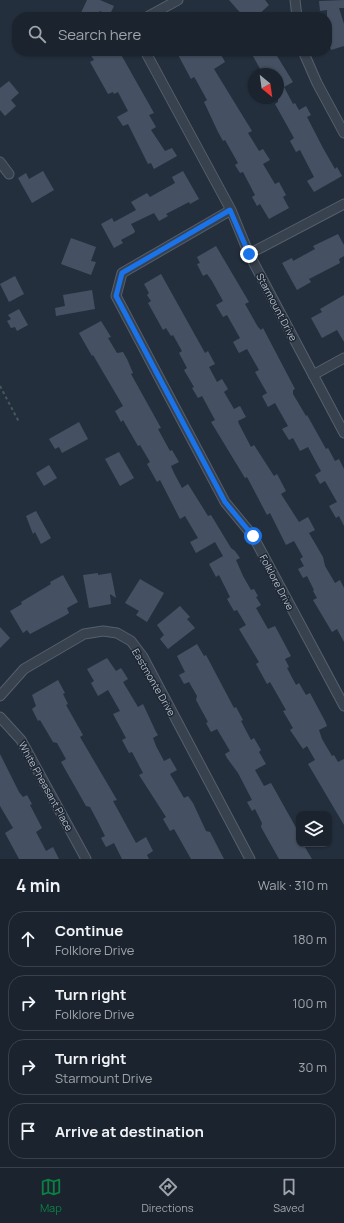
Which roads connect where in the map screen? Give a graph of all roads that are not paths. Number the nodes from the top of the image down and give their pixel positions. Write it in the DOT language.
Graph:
graph roads {
  1 [pos="178,0"];
  2 [pos="295,0"];
  3 [pos="157,12"];
  4 [pos="296,12"];
  5 [pos="148,56"];
  6 [pos="305,56"];
  7 [pos="344,133"];
  8 [pos="0,162"];
  9 [pos="9,174"];
  10 [pos="344,204"];
  11 [pos="230,210"];
  12 [pos="249,254"];
  13 [pos="344,358"];
  14 [pos="313,375"];
  15 [pos="344,433"];
  16 [pos="0,696"];
  17 [pos="344,706"];
  18 [pos="0,717"];
  19 [pos="86,859"];
  20 [pos="250,859"];
  1 -- 3 [label="street"];
  2 -- 4 [label="street"];
  5 -- 11 [label="street, Starmount Drive"];
  6 -- 7 [label="street"];
  8 -- 9 [label="street"];
  10 -- 12 [label="street"];
  11 -- 12 [label="street, Starmount Drive"];
  11 -- 17 [label="street, Folklore Drive"];
  12 -- 14 [label="street, Starmount Drive"];
  13 -- 14 [label="street"];
  14 -- 15 [label="street, Starmount Drive"];
  16 -- 20 [label="street, Eastmonte Drive"];
  18 -- 19 [label="street, White Pheasant Place"];
}
